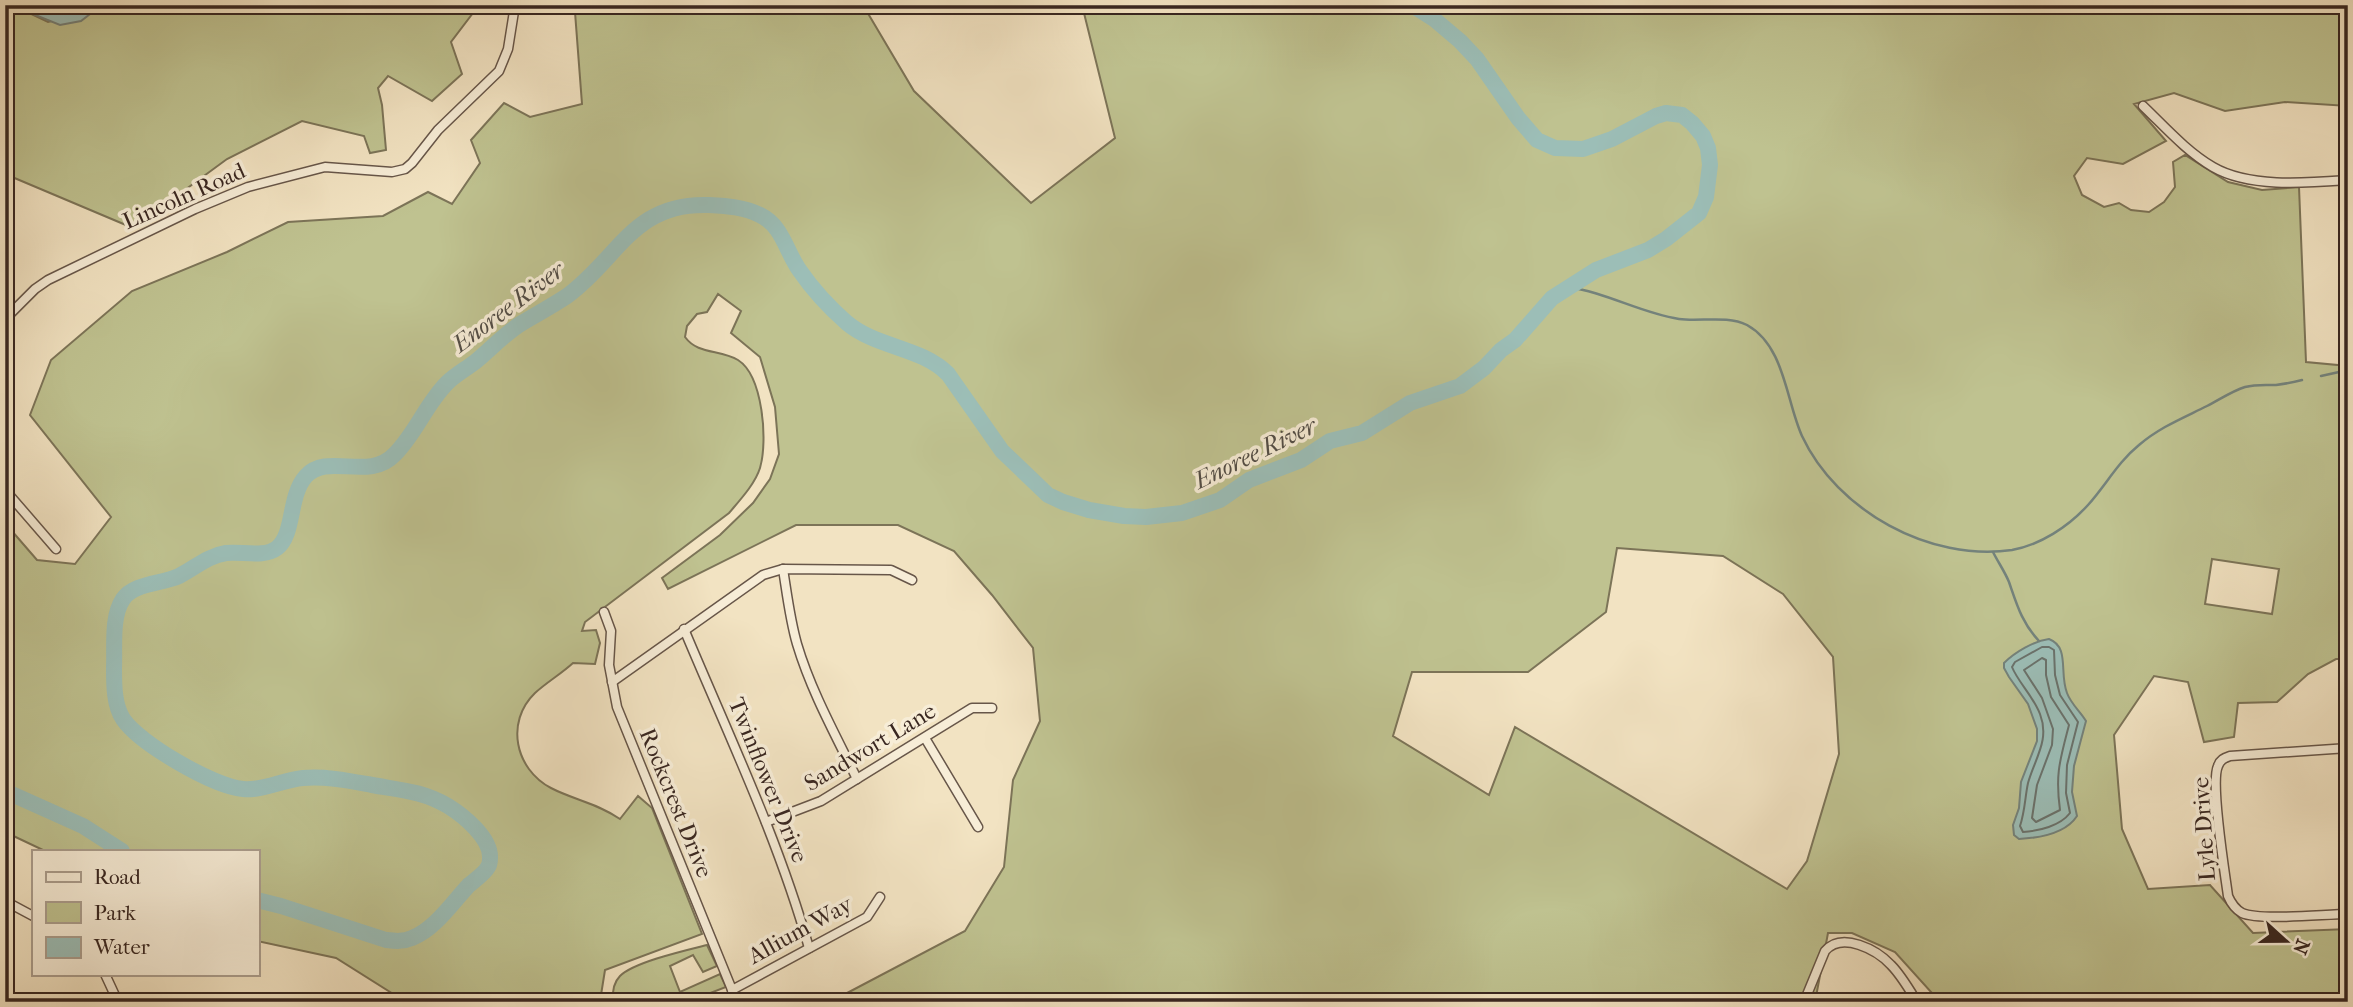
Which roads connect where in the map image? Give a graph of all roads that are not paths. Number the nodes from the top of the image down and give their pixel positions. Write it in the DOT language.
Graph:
graph roads {
  1 [pos="515,5"];
  2 [pos="2143,106"];
  3 [pos="2348,180"];
  4 [pos="5,319"];
  5 [pos="5,490"];
  6 [pos="57,549"];
  7 [pos="783,569"];
  8 [pos="912,580"];
  9 [pos="604,612"];
  10 [pos="684,629"];
  11 [pos="612,682"];
  12 [pos="992,708"];
  13 [pos="925,738"];
  14 [pos="2348,748"];
  15 [pos="857,779"];
  16 [pos="766,822"];
  17 [pos="978,827"];
  18 [pos="880,897"];
  19 [pos="5,901"];
  20 [pos="2348,914"];
  21 [pos="32,915"];
  22 [pos="809,948"];
  23 [pos="106,976"];
  24 [pos="732,990"];
  25 [pos="118,1002"];
  26 [pos="257,1002"];
  27 [pos="272,1002"];
  28 [pos="737,1002"];
  29 [pos="1804,1002"];
  30 [pos="1917,1002"];
  1 -- 4 [label="street, Lincoln Road"];
  2 -- 3 [label="street"];
  5 -- 6 [label="street"];
  7 -- 8 [label="street"];
  7 -- 10 [label="street"];
  7 -- 15 [label="street"];
  9 -- 11 [label="street, Rockcrest Drive"];
  10 -- 11 [label="street"];
  10 -- 16 [label="street, Twinflower Drive"];
  11 -- 24 [label="street, Rockcrest Drive"];
  12 -- 13 [label="street, Sandwort Lane"];
  13 -- 15 [label="street, Sandwort Lane"];
  13 -- 17 [label="street"];
  14 -- 20 [label="street, Lyle Drive"];
  15 -- 16 [label="street, Sandwort Lane"];
  16 -- 22 [label="street, Twinflower Drive"];
  18 -- 22 [label="street, Allium Way"];
  19 -- 21 [label="street"];
  22 -- 24 [label="street, Allium Way"];
  23 -- 25 [label="street"];
  24 -- 28 [label="street, Rockcrest Drive"];
  26 -- 27 [label="street"];
  29 -- 30 [label="street"];
}
